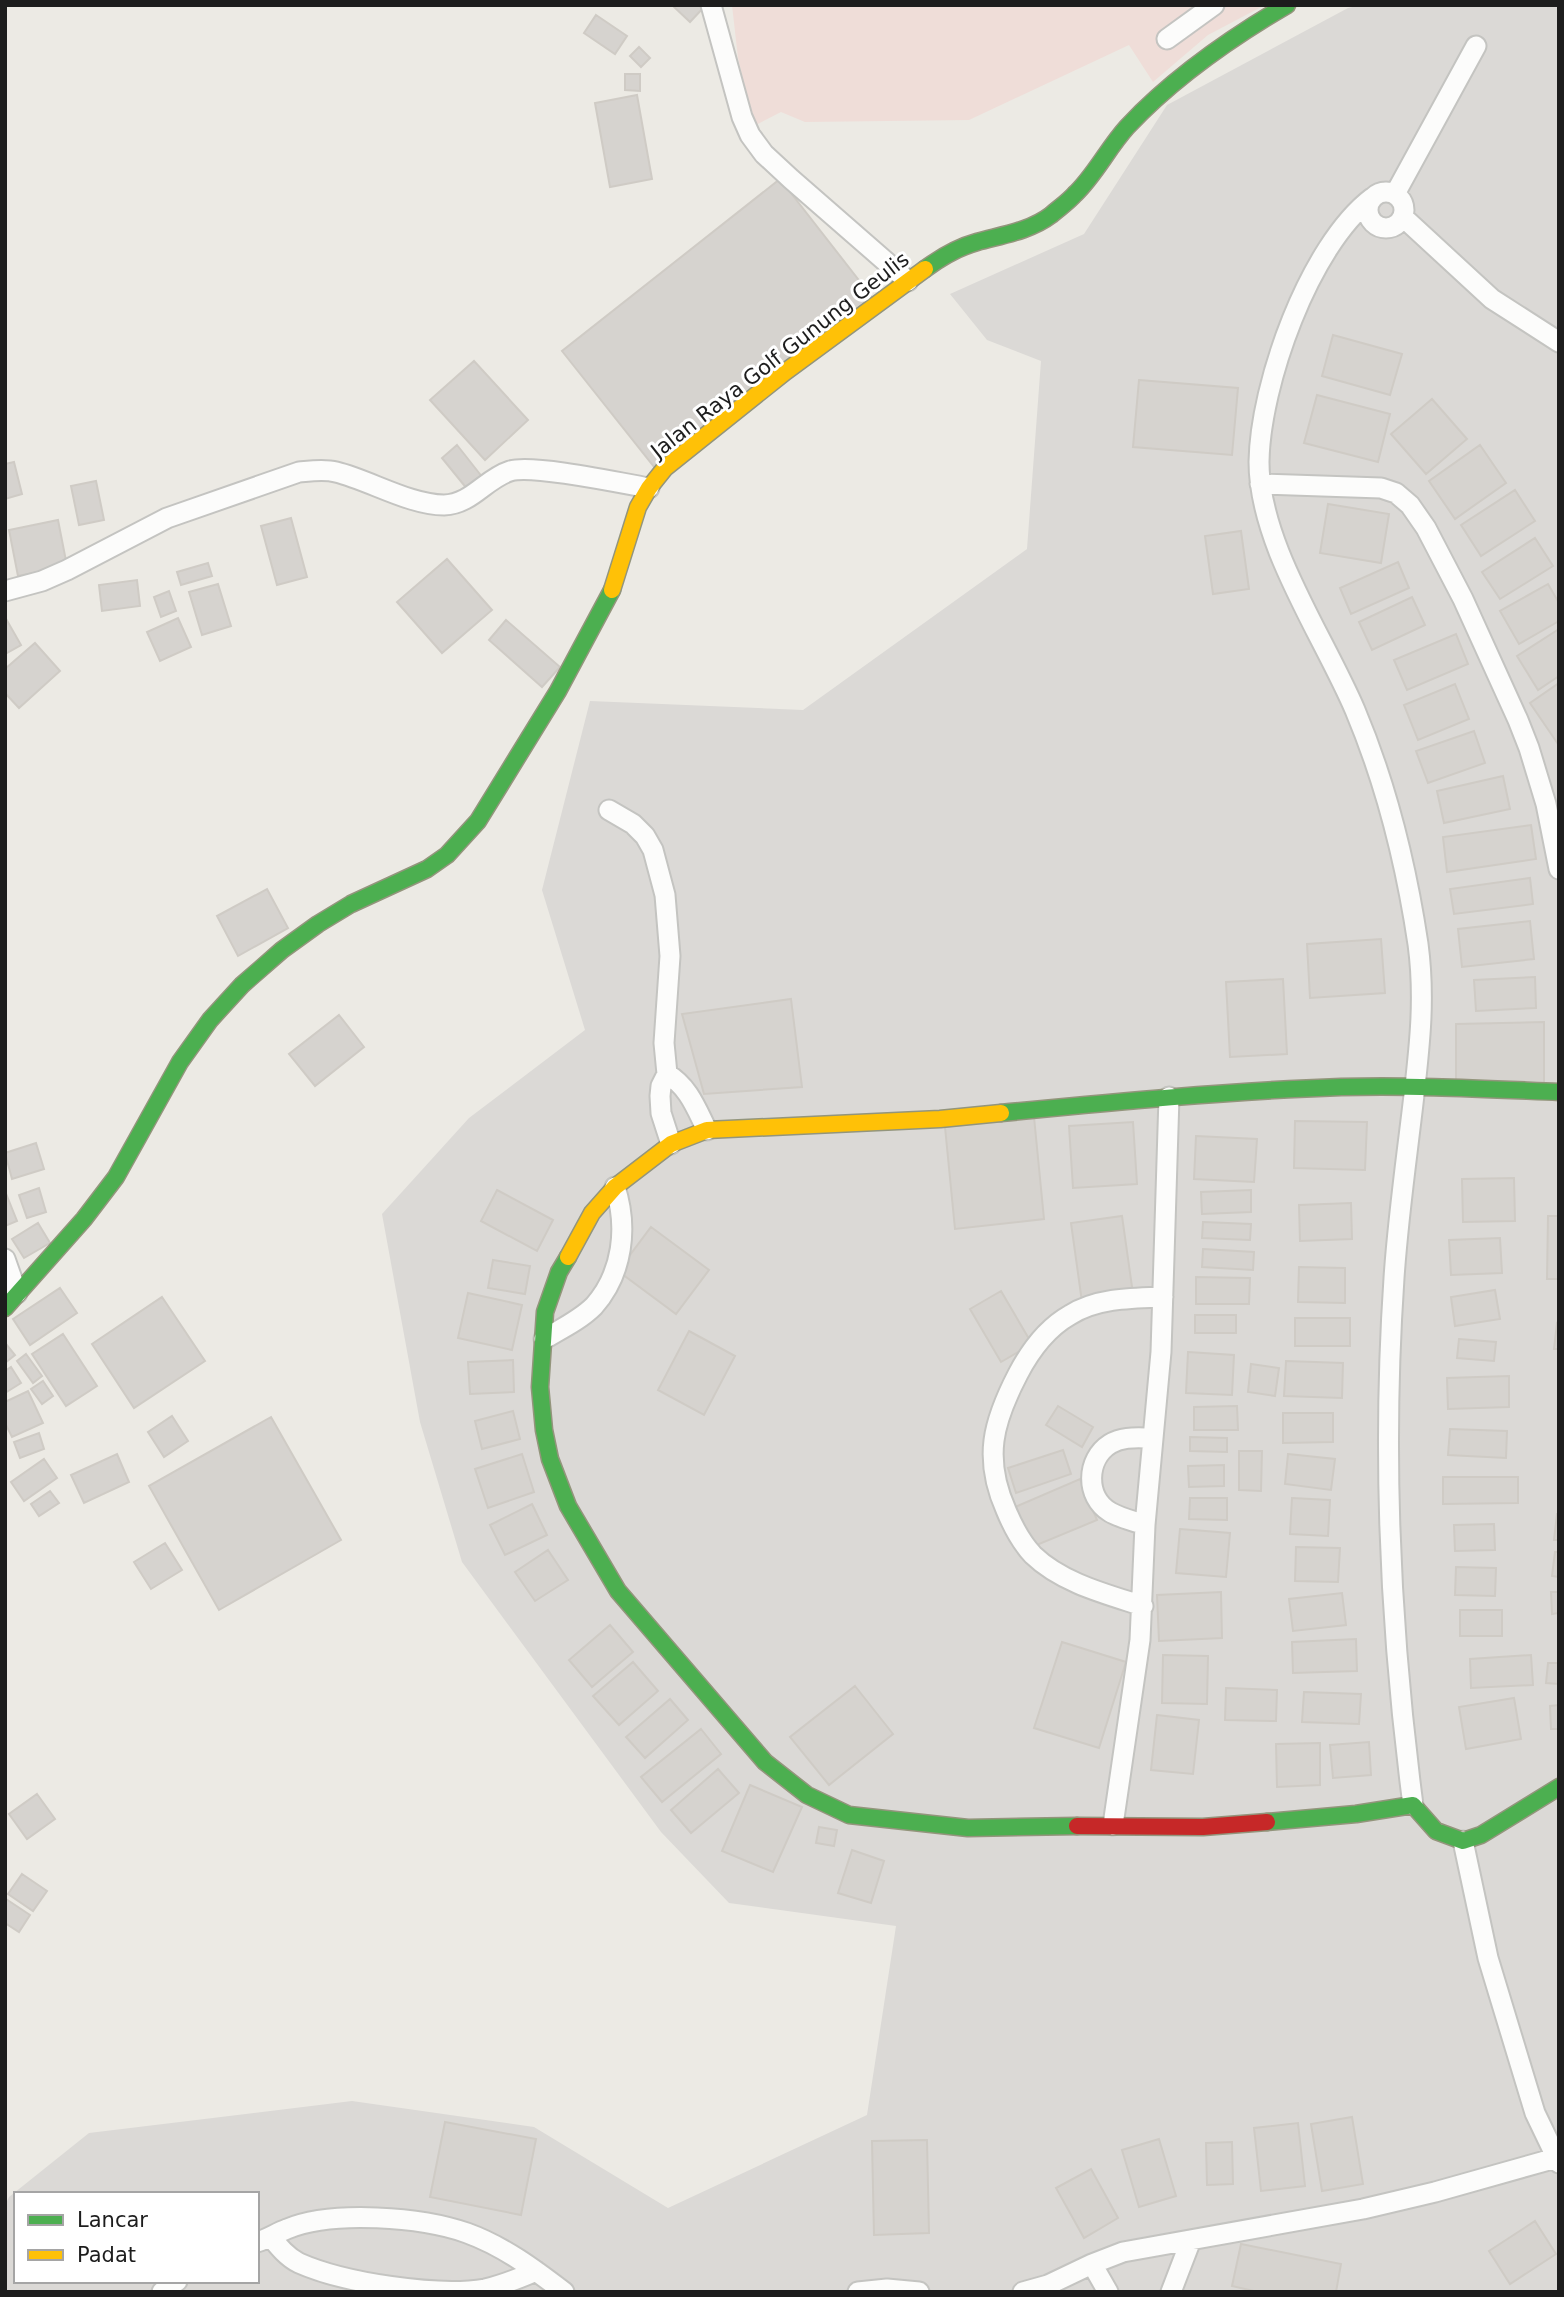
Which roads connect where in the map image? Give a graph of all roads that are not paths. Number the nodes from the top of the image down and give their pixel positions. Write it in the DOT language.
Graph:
graph roads {
  1 [pos="711,5"];
  2 [pos="1214,5"];
  3 [pos="1287,5"];
  4 [pos="1167,39"];
  5 [pos="1476,46"];
  6 [pos="1395,194"];
  7 [pos="1372,198"];
  8 [pos="1403,217"];
  9 [pos="908,281"];
  10 [pos="1559,342"];
  11 [pos="1260,484"];
  12 [pos="649,488"];
  13 [pos="5,591"];
  14 [pos="609,810"];
  15 [pos="1559,869"];
  16 [pos="667,1074"];
  17 [pos="1415,1086"];
  18 [pos="1559,1092"];
  19 [pos="1169,1097"];
  20 [pos="706,1130"];
  21 [pos="671,1144"];
  22 [pos="615,1187"];
  23 [pos="5,1259"];
  24 [pos="1163,1297"];
  25 [pos="11,1300"];
  26 [pos="544,1339"];
  27 [pos="1152,1438"];
  28 [pos="1145,1525"];
  29 [pos="1143,1606"];
  30 [pos="1559,1787"];
  31 [pos="1413,1805"];
  32 [pos="1113,1825"];
  33 [pos="1463,1840"];
  34 [pos="1558,2161"];
  35 [pos="1191,2239"];
  36 [pos="264,2240"];
  37 [pos="1093,2264"];
  38 [pos="536,2271"];
  39 [pos="564,2292"];
  40 [pos="858,2292"];
  41 [pos="919,2292"];
  42 [pos="1023,2292"];
  43 [pos="1108,2292"];
  44 [pos="1171,2292"];
  1 -- 9 [label="street"];
  2 -- 4 [label="street"];
  3 -- 9 [label="street, Jalan Raya Golf Gunung Geulis"];
  5 -- 6 [label="street"];
  6 -- 7 [label="street"];
  6 -- 8 [label="street"];
  7 -- 8 [label="street"];
  7 -- 11 [label="street"];
  8 -- 10 [label="street"];
  9 -- 12 [label="street, Jalan Raya Golf Gunung Geulis"];
  11 -- 15 [label="street"];
  11 -- 17 [label="street"];
  12 -- 13 [label="street"];
  12 -- 25 [label="street, Jalan Raya Golf Gunung Geulis"];
  14 -- 16 [label="street"];
  16 -- 20 [label="street"];
  16 -- 21 [label="street"];
  17 -- 18 [label="street"];
  17 -- 19 [label="street"];
  17 -- 31 [label="street"];
  19 -- 20 [label="street"];
  19 -- 24 [label="street"];
  20 -- 21 [label="street"];
  21 -- 22 [label="street"];
  22 -- 26 [label="street"];
  22 -- 26 [label="street"];
  23 -- 25 [label="street"];
  24 -- 27 [label="street"];
  24 -- 29 [label="street"];
  26 -- 32 [label="street"];
  27 -- 28 [label="street"];
  27 -- 28 [label="street"];
  28 -- 29 [label="street"];
  29 -- 32 [label="street"];
  30 -- 33 [label="street"];
  31 -- 32 [label="street"];
  31 -- 33 [label="street"];
  33 -- 34 [label="street"];
  34 -- 35 [label="street"];
  35 -- 37 [label="street"];
  35 -- 44 [label="street"];
  36 -- 38 [label="street"];
  36 -- 38 [label="street"];
  37 -- 42 [label="street"];
  37 -- 43 [label="street"];
  38 -- 39 [label="street"];
  40 -- 41 [label="street"];
}
